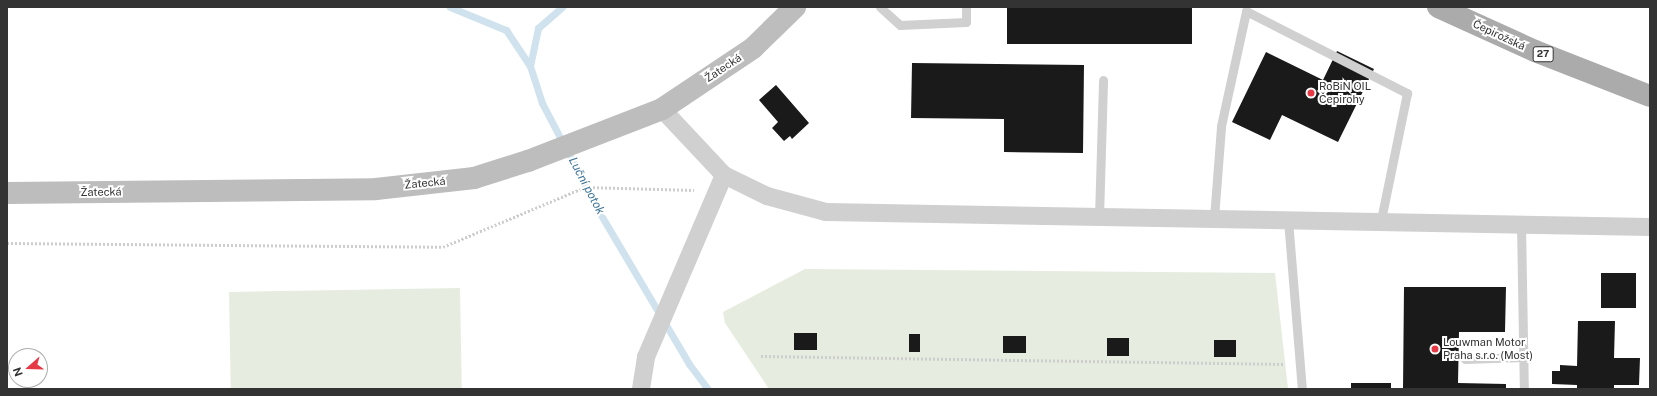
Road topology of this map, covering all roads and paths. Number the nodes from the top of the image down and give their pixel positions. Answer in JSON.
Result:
{"nodes":[{"id":1,"x":795,"y":7,"type":"edge"},
{"id":2,"x":966,"y":7,"type":"edge"},
{"id":3,"x":1438,"y":7,"type":"edge"},
{"id":4,"x":883,"y":8,"type":"edge"},
{"id":5,"x":1103,"y":80,"type":"dead end"},
{"id":6,"x":1650,"y":96,"type":"edge"},
{"id":7,"x":662,"y":109,"type":"junction"},
{"id":8,"x":724,"y":175,"type":"junction"},
{"id":9,"x":7,"y":193,"type":"edge"},
{"id":10,"x":715,"y":194,"type":"junction"},
{"id":11,"x":1099,"y":217,"type":"junction"},
{"id":12,"x":1214,"y":218,"type":"junction"},
{"id":13,"x":1288,"y":220,"type":"junction"},
{"id":14,"x":1381,"y":220,"type":"junction"},
{"id":15,"x":1521,"y":224,"type":"junction"},
{"id":16,"x":1650,"y":227,"type":"edge"},
{"id":17,"x":7,"y":243,"type":"edge"},
{"id":18,"x":761,"y":356,"type":"dead end"},
{"id":19,"x":1524,"y":357,"type":"junction"},
{"id":20,"x":1465,"y":359,"type":"dead end"},
{"id":21,"x":1300,"y":364,"type":"junction"},
{"id":22,"x":641,"y":389,"type":"edge"},
{"id":23,"x":1302,"y":389,"type":"edge"},
{"id":24,"x":1524,"y":389,"type":"edge"}],
"edges":[{"from":1,"to":7,"type":"street","name":"Žatecká"},
{"from":2,"to":4,"type":"lane"},
{"from":3,"to":6,"type":"main road","name":"Čepirožská","number":"27"},
{"from":5,"to":11,"type":"lane"},
{"from":7,"to":8,"type":"street"},
{"from":7,"to":9,"type":"street","name":"Žatecká"},
{"from":8,"to":10,"type":"street"},
{"from":8,"to":11,"type":"street"},
{"from":10,"to":17,"type":"path"},
{"from":10,"to":22,"type":"street"},
{"from":11,"to":12,"type":"street"},
{"from":12,"to":13,"type":"street"},
{"from":12,"to":14,"type":"lane"},
{"from":13,"to":14,"type":"street"},
{"from":13,"to":21,"type":"lane"},
{"from":14,"to":15,"type":"street"},
{"from":15,"to":16,"type":"street"},
{"from":15,"to":19,"type":"lane"},
{"from":18,"to":21,"type":"path"},
{"from":19,"to":20,"type":"lane"},
{"from":19,"to":24,"type":"lane"},
{"from":21,"to":23,"type":"lane"}]}
